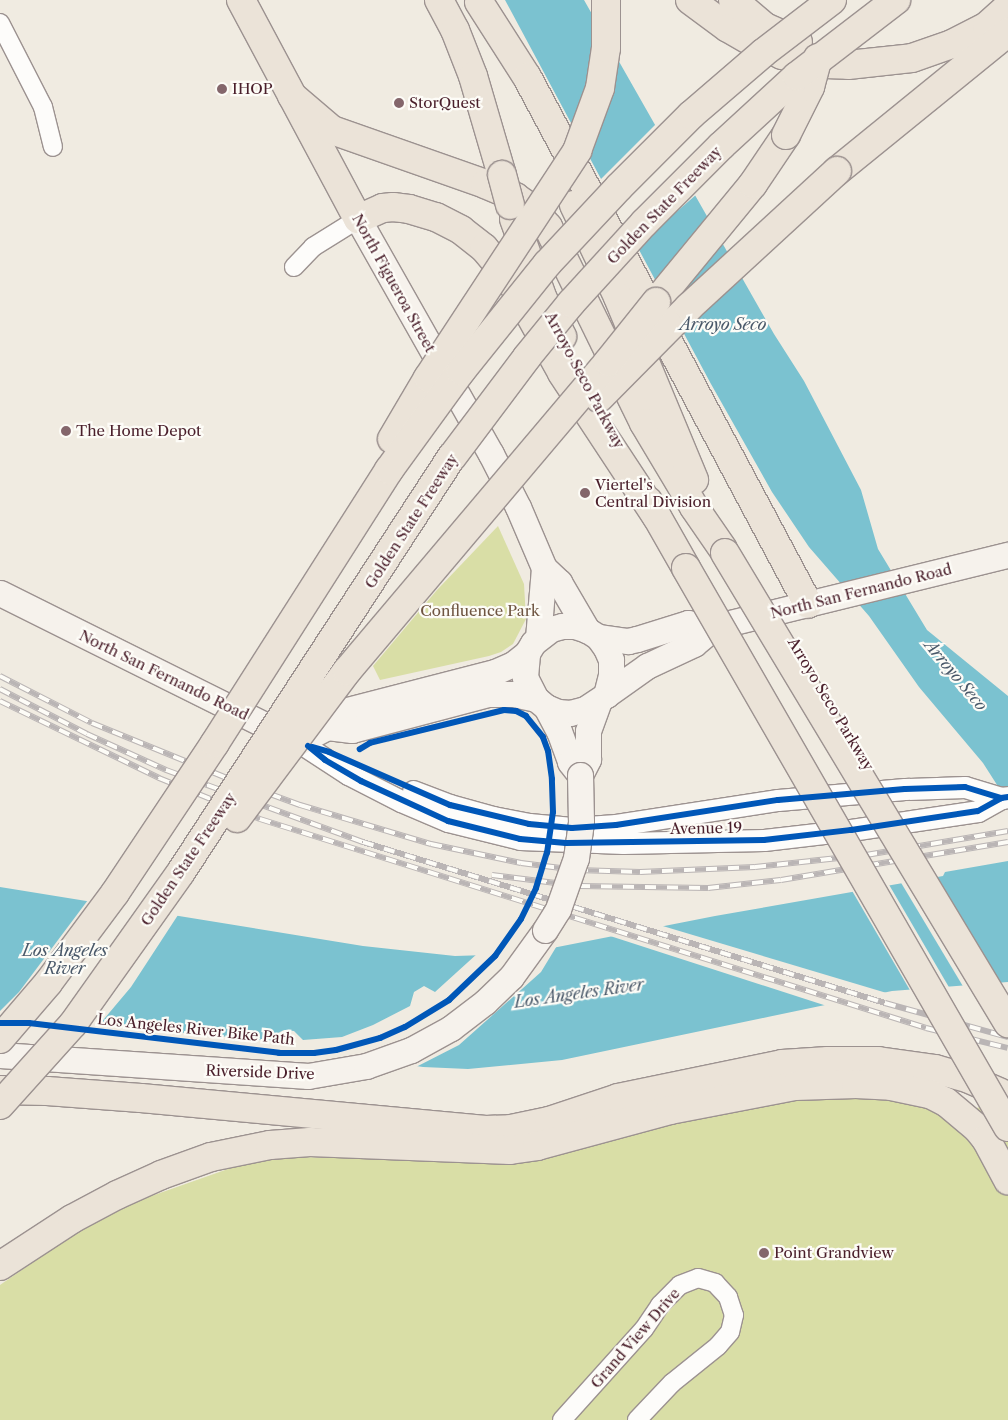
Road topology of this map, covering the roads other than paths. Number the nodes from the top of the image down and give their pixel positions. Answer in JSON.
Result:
{"nodes":[{"id":1,"x":241,"y":0,"type":"edge"},
{"id":2,"x":439,"y":0,"type":"edge"},
{"id":3,"x":606,"y":0,"type":"edge"},
{"id":4,"x":690,"y":0,"type":"edge"},
{"id":5,"x":733,"y":0,"type":"edge"},
{"id":6,"x":827,"y":0,"type":"edge"},
{"id":7,"x":832,"y":0,"type":"edge"},
{"id":8,"x":896,"y":0,"type":"edge"},
{"id":9,"x":479,"y":1,"type":"edge"},
{"id":10,"x":1006,"y":17,"type":"edge"},
{"id":11,"x":0,"y":23,"type":"edge"},
{"id":12,"x":292,"y":96,"type":"junction"},
{"id":13,"x":53,"y":148,"type":"dead end"},
{"id":14,"x":358,"y":219,"type":"junction"},
{"id":15,"x":294,"y":267,"type":"dead end"},
{"id":16,"x":657,"y":517,"type":"junction"},
{"id":17,"x":462,"y":536,"type":"junction"},
{"id":18,"x":724,"y":551,"type":"junction"},
{"id":19,"x":1008,"y":554,"type":"edge"},
{"id":20,"x":544,"y":568,"type":"junction"},
{"id":21,"x":318,"y":582,"type":"junction"},
{"id":22,"x":0,"y":593,"type":"edge"},
{"id":23,"x":808,"y":604,"type":"junction"},
{"id":24,"x":714,"y":627,"type":"junction"},
{"id":25,"x":593,"y":634,"type":"junction"},
{"id":26,"x":533,"y":646,"type":"junction"},
{"id":27,"x":602,"y":699,"type":"junction"},
{"id":28,"x":541,"y":703,"type":"junction"},
{"id":29,"x":327,"y":727,"type":"junction"},
{"id":30,"x":304,"y":744,"type":"junction"},
{"id":31,"x":580,"y":774,"type":"junction"},
{"id":32,"x":1005,"y":797,"type":"edge"},
{"id":33,"x":1008,"y":1023,"type":"edge"},
{"id":34,"x":73,"y":1024,"type":"junction"},
{"id":35,"x":0,"y":1039,"type":"edge"},
{"id":36,"x":0,"y":1055,"type":"edge"},
{"id":37,"x":0,"y":1090,"type":"edge"},
{"id":38,"x":48,"y":1091,"type":"junction"},
{"id":39,"x":0,"y":1095,"type":"edge"},
{"id":40,"x":1008,"y":1096,"type":"edge"},
{"id":41,"x":0,"y":1105,"type":"edge"},
{"id":42,"x":1008,"y":1127,"type":"edge"},
{"id":43,"x":1008,"y":1180,"type":"edge"},
{"id":44,"x":0,"y":1266,"type":"edge"},
{"id":45,"x":562,"y":1420,"type":"edge"},
{"id":46,"x":637,"y":1420,"type":"edge"}],
"edges":[{"from":1,"to":12,"type":"main road","name":"North Figueroa Street"},
{"from":2,"to":16,"type":"main road","name":"Arroyo Seco Parkway","bridge":true},
{"from":3,"to":21,"type":"main road","bridge":true},
{"from":4,"to":10,"type":"main road"},
{"from":5,"to":10,"type":"main road"},
{"from":6,"to":17,"type":"main road","bridge":true},
{"from":7,"to":21,"type":"main road","bridge":true},
{"from":8,"to":34,"type":"main road","name":"Golden State Freeway","bridge":true},
{"from":9,"to":18,"type":"main road","name":"Arroyo Seco Parkway"},
{"from":9,"to":23,"type":"main road"},
{"from":10,"to":17,"type":"main road","bridge":true},
{"from":11,"to":13,"type":"street"},
{"from":12,"to":14,"type":"main road","name":"North Figueroa Street"},
{"from":12,"to":18,"type":"main road"},
{"from":14,"to":15,"type":"street"},
{"from":14,"to":16,"type":"main road"},
{"from":14,"to":20,"type":"main road","name":"North Figueroa Street"},
{"from":16,"to":42,"type":"main road","name":"Arroyo Seco Parkway","bridge":true},
{"from":17,"to":34,"type":"main road","bridge":true},
{"from":18,"to":33,"type":"main road","name":"Arroyo Seco Parkway","bridge":true},
{"from":19,"to":23,"type":"main road","name":"North San Fernando Road"},
{"from":20,"to":25,"type":"main road","name":"North Figueroa Street"},
{"from":20,"to":26,"type":"main road","name":"North Figueroa Street"},
{"from":21,"to":35,"type":"main road","bridge":true},
{"from":22,"to":30,"type":"main road","name":"North San Fernando Road"},
{"from":23,"to":24,"type":"main road","name":"North San Fernando Road"},
{"from":24,"to":25,"type":"main road","name":"North San Fernando Road"},
{"from":24,"to":27,"type":"main road","name":"North San Fernando Road"},
{"from":25,"to":26,"type":"main road"},
{"from":25,"to":27,"type":"main road"},
{"from":26,"to":28,"type":"main road"},
{"from":26,"to":29,"type":"main road"},
{"from":27,"to":28,"type":"main road"},
{"from":27,"to":31,"type":"main road","name":"Riverside Drive"},
{"from":28,"to":29,"type":"main road"},
{"from":28,"to":31,"type":"main road"},
{"from":29,"to":30,"type":"main road"},
{"from":30,"to":32,"type":"street","name":"Avenue 19"},
{"from":30,"to":32,"type":"street","name":"Avenue 19"},
{"from":31,"to":36,"type":"main road","name":"Riverside Drive","bridge":true},
{"from":34,"to":41,"type":"main road","name":"Golden State Freeway","bridge":true},
{"from":37,"to":38,"type":"main road"},
{"from":38,"to":39,"type":"main road"},
{"from":38,"to":40,"type":"main road"},
{"from":43,"to":44,"type":"main road"},
{"from":45,"to":46,"type":"street","name":"Grand View Drive"}]}
